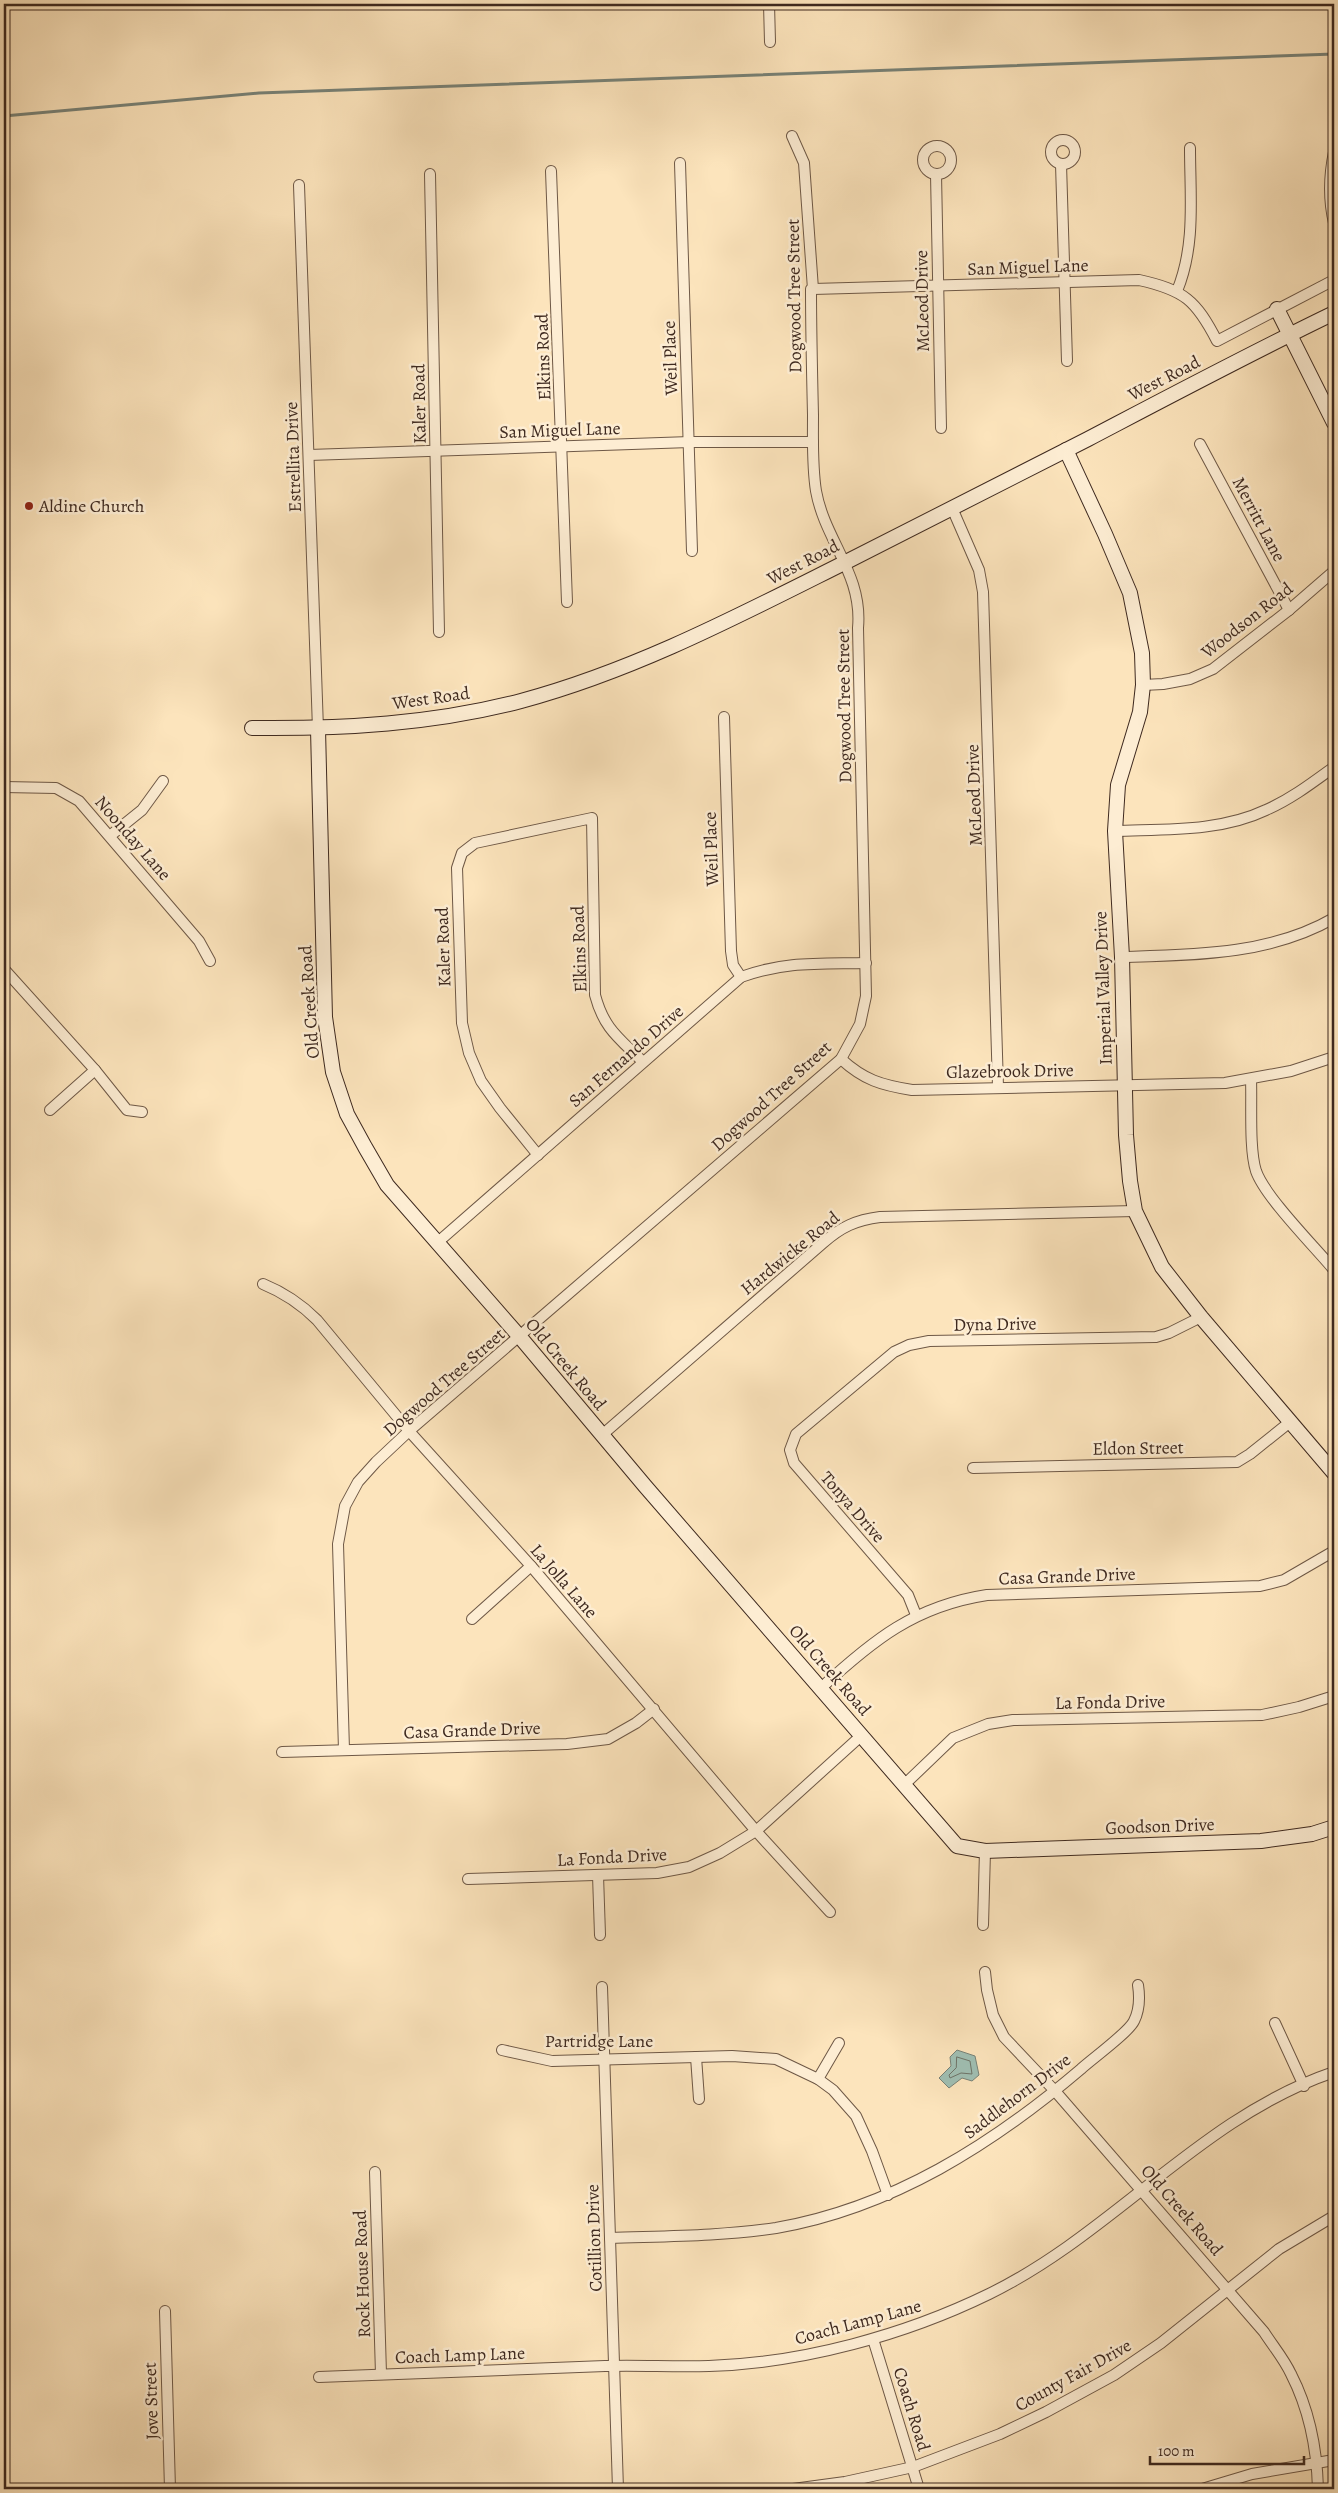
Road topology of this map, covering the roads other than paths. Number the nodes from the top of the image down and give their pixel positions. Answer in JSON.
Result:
{"nodes":[{"id":1,"x":769,"y":4,"type":"edge"},
{"id":2,"x":770,"y":42,"type":"dead end"},
{"id":3,"x":792,"y":136,"type":"dead end"},
{"id":4,"x":1190,"y":148,"type":"dead end"},
{"id":5,"x":1334,"y":152,"type":"edge"},
{"id":6,"x":680,"y":163,"type":"dead end"},
{"id":7,"x":1061,"y":164,"type":"dead end"},
{"id":8,"x":551,"y":171,"type":"dead end"},
{"id":9,"x":430,"y":174,"type":"dead end"},
{"id":10,"x":936,"y":174,"type":"dead end"},
{"id":11,"x":299,"y":184,"type":"dead end"},
{"id":12,"x":1334,"y":222,"type":"edge"},
{"id":13,"x":1334,"y":280,"type":"edge"},
{"id":14,"x":1064,"y":282,"type":"junction"},
{"id":15,"x":938,"y":286,"type":"junction"},
{"id":16,"x":813,"y":289,"type":"junction"},
{"id":17,"x":1177,"y":291,"type":"junction"},
{"id":18,"x":1277,"y":310,"type":"junction"},
{"id":19,"x":1334,"y":313,"type":"edge"},
{"id":20,"x":1290,"y":334,"type":"junction"},
{"id":21,"x":1067,"y":362,"type":"dead end"},
{"id":22,"x":1334,"y":423,"type":"edge"},
{"id":23,"x":941,"y":428,"type":"dead end"},
{"id":24,"x":690,"y":442,"type":"junction"},
{"id":25,"x":813,"y":442,"type":"junction"},
{"id":26,"x":1200,"y":444,"type":"dead end"},
{"id":27,"x":562,"y":447,"type":"junction"},
{"id":28,"x":436,"y":450,"type":"junction"},
{"id":29,"x":1066,"y":450,"type":"junction"},
{"id":30,"x":309,"y":455,"type":"junction"},
{"id":31,"x":952,"y":508,"type":"junction"},
{"id":32,"x":692,"y":551,"type":"dead end"},
{"id":33,"x":844,"y":562,"type":"junction"},
{"id":34,"x":1334,"y":571,"type":"edge"},
{"id":35,"x":567,"y":602,"type":"dead end"},
{"id":36,"x":1289,"y":610,"type":"junction"},
{"id":37,"x":439,"y":632,"type":"dead end"},
{"id":38,"x":1143,"y":685,"type":"junction"},
{"id":39,"x":724,"y":717,"type":"dead end"},
{"id":40,"x":252,"y":728,"type":"dead end"},
{"id":41,"x":318,"y":729,"type":"junction"},
{"id":42,"x":1334,"y":767,"type":"edge"},
{"id":43,"x":163,"y":781,"type":"dead end"},
{"id":44,"x":4,"y":787,"type":"edge"},
{"id":45,"x":592,"y":818,"type":"joint"},
{"id":46,"x":1115,"y":831,"type":"junction"},
{"id":47,"x":111,"y":835,"type":"junction"},
{"id":48,"x":1334,"y":918,"type":"edge"},
{"id":49,"x":1122,"y":958,"type":"junction"},
{"id":50,"x":210,"y":961,"type":"dead end"},
{"id":51,"x":866,"y":964,"type":"junction"},
{"id":52,"x":4,"y":969,"type":"edge"},
{"id":53,"x":741,"y":978,"type":"junction"},
{"id":54,"x":1334,"y":1058,"type":"edge"},
{"id":55,"x":841,"y":1059,"type":"junction"},
{"id":56,"x":642,"y":1062,"type":"junction"},
{"id":57,"x":95,"y":1070,"type":"junction"},
{"id":58,"x":1252,"y":1079,"type":"junction"},
{"id":59,"x":1126,"y":1086,"type":"junction"},
{"id":60,"x":998,"y":1087,"type":"junction"},
{"id":61,"x":50,"y":1110,"type":"dead end"},
{"id":62,"x":142,"y":1112,"type":"dead end"},
{"id":63,"x":538,"y":1155,"type":"junction"},
{"id":64,"x":1135,"y":1211,"type":"junction"},
{"id":65,"x":438,"y":1242,"type":"junction"},
{"id":66,"x":1334,"y":1270,"type":"edge"},
{"id":67,"x":263,"y":1284,"type":"dead end"},
{"id":68,"x":1201,"y":1318,"type":"junction"},
{"id":69,"x":520,"y":1337,"type":"junction"},
{"id":70,"x":813,"y":1420,"type":"joint"},
{"id":71,"x":1290,"y":1422,"type":"junction"},
{"id":72,"x":409,"y":1431,"type":"junction"},
{"id":73,"x":602,"y":1435,"type":"junction"},
{"id":74,"x":974,"y":1468,"type":"dead end"},
{"id":75,"x":1334,"y":1473,"type":"edge"},
{"id":76,"x":1334,"y":1551,"type":"edge"},
{"id":77,"x":531,"y":1566,"type":"junction"},
{"id":78,"x":916,"y":1615,"type":"junction"},
{"id":79,"x":472,"y":1618,"type":"dead end"},
{"id":80,"x":820,"y":1688,"type":"junction"},
{"id":81,"x":1334,"y":1696,"type":"edge"},
{"id":82,"x":654,"y":1709,"type":"junction"},
{"id":83,"x":862,"y":1735,"type":"junction"},
{"id":84,"x":344,"y":1750,"type":"junction"},
{"id":85,"x":282,"y":1752,"type":"dead end"},
{"id":86,"x":905,"y":1784,"type":"junction"},
{"id":87,"x":1334,"y":1827,"type":"edge"},
{"id":88,"x":756,"y":1831,"type":"junction"},
{"id":89,"x":985,"y":1852,"type":"junction"},
{"id":90,"x":598,"y":1875,"type":"junction"},
{"id":91,"x":468,"y":1879,"type":"dead end"},
{"id":92,"x":830,"y":1912,"type":"dead end"},
{"id":93,"x":983,"y":1925,"type":"dead end"},
{"id":94,"x":600,"y":1935,"type":"dead end"},
{"id":95,"x":985,"y":1972,"type":"dead end"},
{"id":96,"x":1138,"y":1985,"type":"dead end"},
{"id":97,"x":602,"y":1986,"type":"dead end"},
{"id":98,"x":1275,"y":2023,"type":"dead end"},
{"id":99,"x":839,"y":2043,"type":"dead end"},
{"id":100,"x":502,"y":2050,"type":"dead end"},
{"id":101,"x":696,"y":2057,"type":"junction"},
{"id":102,"x":605,"y":2059,"type":"junction"},
{"id":103,"x":1334,"y":2072,"type":"edge"},
{"id":104,"x":818,"y":2079,"type":"junction"},
{"id":105,"x":1304,"y":2086,"type":"junction"},
{"id":106,"x":1055,"y":2091,"type":"junction"},
{"id":107,"x":698,"y":2099,"type":"dead end"},
{"id":108,"x":375,"y":2172,"type":"dead end"},
{"id":109,"x":1142,"y":2192,"type":"junction"},
{"id":110,"x":888,"y":2195,"type":"junction"},
{"id":111,"x":1334,"y":2216,"type":"edge"},
{"id":112,"x":610,"y":2238,"type":"junction"},
{"id":113,"x":1227,"y":2291,"type":"junction"},
{"id":114,"x":165,"y":2311,"type":"dead end"},
{"id":115,"x":873,"y":2339,"type":"junction"},
{"id":116,"x":614,"y":2366,"type":"junction"},
{"id":117,"x":381,"y":2374,"type":"junction"},
{"id":118,"x":319,"y":2377,"type":"dead end"},
{"id":119,"x":1334,"y":2460,"type":"edge"},
{"id":120,"x":1317,"y":2463,"type":"junction"},
{"id":121,"x":912,"y":2467,"type":"junction"},
{"id":122,"x":170,"y":2489,"type":"edge"},
{"id":123,"x":618,"y":2489,"type":"edge"},
{"id":124,"x":793,"y":2489,"type":"edge"},
{"id":125,"x":919,"y":2489,"type":"edge"},
{"id":126,"x":1202,"y":2489,"type":"edge"},
{"id":127,"x":1318,"y":2489,"type":"edge"}],
"edges":[{"from":1,"to":2,"type":"street"},
{"from":3,"to":16,"type":"street","name":"Dogwood Tree Street"},
{"from":4,"to":17,"type":"street"},
{"from":5,"to":12,"type":"street"},
{"from":6,"to":24,"type":"street","name":"Weil Place"},
{"from":7,"to":14,"type":"street"},
{"from":8,"to":27,"type":"street","name":"Elkins Road"},
{"from":9,"to":28,"type":"street","name":"Kaler Road"},
{"from":10,"to":15,"type":"street","name":"McLeod Drive"},
{"from":11,"to":30,"type":"street","name":"Estrellita Drive"},
{"from":13,"to":18,"type":"street","name":"West Road"},
{"from":14,"to":15,"type":"street","name":"San Miguel Lane"},
{"from":14,"to":17,"type":"street","name":"San Miguel Lane"},
{"from":14,"to":21,"type":"street"},
{"from":15,"to":16,"type":"street","name":"San Miguel Lane"},
{"from":15,"to":23,"type":"street","name":"McLeod Drive"},
{"from":16,"to":25,"type":"street","name":"Dogwood Tree Street"},
{"from":17,"to":18,"type":"street","name":"West Road"},
{"from":18,"to":20,"type":"street"},
{"from":19,"to":20,"type":"street","name":"West Road"},
{"from":20,"to":22,"type":"street"},
{"from":20,"to":29,"type":"street","name":"West Road"},
{"from":24,"to":25,"type":"street","name":"San Miguel Lane"},
{"from":24,"to":27,"type":"street","name":"San Miguel Lane"},
{"from":24,"to":32,"type":"street","name":"Weil Place"},
{"from":25,"to":33,"type":"street","name":"Dogwood Tree Street"},
{"from":26,"to":36,"type":"street","name":"Merritt Lane"},
{"from":27,"to":28,"type":"street","name":"San Miguel Lane"},
{"from":27,"to":35,"type":"street","name":"Elkins Road"},
{"from":28,"to":30,"type":"street","name":"San Miguel Lane"},
{"from":28,"to":37,"type":"street","name":"Kaler Road"},
{"from":29,"to":31,"type":"street","name":"West Road"},
{"from":29,"to":38,"type":"street","name":"Imperial Valley Drive"},
{"from":30,"to":41,"type":"street","name":"Estrellita Drive"},
{"from":31,"to":33,"type":"street","name":"West Road"},
{"from":31,"to":60,"type":"street","name":"McLeod Drive"},
{"from":33,"to":41,"type":"street","name":"West Road"},
{"from":33,"to":51,"type":"street","name":"Dogwood Tree Street"},
{"from":34,"to":36,"type":"street","name":"Woodson Road"},
{"from":36,"to":38,"type":"street","name":"Woodson Road"},
{"from":38,"to":46,"type":"street","name":"Imperial Valley Drive"},
{"from":39,"to":53,"type":"street","name":"Weil Place"},
{"from":40,"to":41,"type":"street","name":"West Road"},
{"from":41,"to":65,"type":"street","name":"Old Creek Road"},
{"from":42,"to":46,"type":"street"},
{"from":43,"to":47,"type":"street"},
{"from":44,"to":47,"type":"street","name":"Noonday Lane"},
{"from":45,"to":56,"type":"street","name":"Elkins Road"},
{"from":45,"to":63,"type":"street","name":"Kaler Road"},
{"from":46,"to":49,"type":"street","name":"Imperial Valley Drive"},
{"from":47,"to":50,"type":"street","name":"Noonday Lane"},
{"from":48,"to":49,"type":"street"},
{"from":49,"to":59,"type":"street","name":"Imperial Valley Drive"},
{"from":51,"to":53,"type":"street","name":"San Fernando Drive"},
{"from":51,"to":55,"type":"street","name":"Dogwood Tree Street"},
{"from":52,"to":57,"type":"street"},
{"from":53,"to":56,"type":"street","name":"San Fernando Drive"},
{"from":54,"to":58,"type":"street","name":"Glazebrook Drive"},
{"from":55,"to":60,"type":"street","name":"Glazebrook Drive"},
{"from":55,"to":69,"type":"street","name":"Dogwood Tree Street"},
{"from":56,"to":63,"type":"street","name":"San Fernando Drive"},
{"from":57,"to":61,"type":"street"},
{"from":57,"to":62,"type":"street"},
{"from":58,"to":59,"type":"street","name":"Glazebrook Drive"},
{"from":58,"to":66,"type":"street"},
{"from":59,"to":60,"type":"street","name":"Glazebrook Drive"},
{"from":59,"to":64,"type":"street","name":"Imperial Valley Drive"},
{"from":63,"to":65,"type":"street","name":"San Fernando Drive"},
{"from":64,"to":68,"type":"street","name":"Imperial Valley Drive"},
{"from":64,"to":73,"type":"street","name":"Hardwicke Road"},
{"from":65,"to":69,"type":"street","name":"Old Creek Road"},
{"from":67,"to":72,"type":"street","name":"La Jolla Lane"},
{"from":68,"to":70,"type":"street","name":"Dyna Drive"},
{"from":68,"to":71,"type":"street","name":"Imperial Valley Drive"},
{"from":69,"to":72,"type":"street","name":"Dogwood Tree Street"},
{"from":69,"to":73,"type":"street","name":"Old Creek Road"},
{"from":70,"to":78,"type":"street","name":"Tonya Drive"},
{"from":71,"to":74,"type":"street","name":"Eldon Street"},
{"from":71,"to":75,"type":"street","name":"Imperial Valley Drive"},
{"from":72,"to":77,"type":"street","name":"La Jolla Lane"},
{"from":72,"to":84,"type":"street","name":"Dogwood Tree Street"},
{"from":73,"to":80,"type":"street","name":"Old Creek Road"},
{"from":76,"to":78,"type":"street","name":"Casa Grande Drive"},
{"from":77,"to":79,"type":"street"},
{"from":77,"to":82,"type":"street","name":"La Jolla Lane"},
{"from":78,"to":80,"type":"street","name":"Casa Grande Drive"},
{"from":80,"to":83,"type":"street","name":"Old Creek Road"},
{"from":81,"to":86,"type":"street","name":"La Fonda Drive"},
{"from":82,"to":84,"type":"street","name":"Casa Grande Drive"},
{"from":82,"to":88,"type":"street","name":"La Jolla Lane"},
{"from":83,"to":86,"type":"street","name":"Old Creek Road"},
{"from":83,"to":88,"type":"street","name":"La Fonda Drive"},
{"from":84,"to":85,"type":"street","name":"Casa Grande Drive"},
{"from":86,"to":89,"type":"street","name":"Old Creek Road"},
{"from":87,"to":89,"type":"street","name":"Goodson Drive"},
{"from":88,"to":90,"type":"street","name":"La Fonda Drive"},
{"from":88,"to":92,"type":"street","name":"La Jolla Lane"},
{"from":89,"to":93,"type":"street"},
{"from":90,"to":91,"type":"street","name":"La Fonda Drive"},
{"from":90,"to":94,"type":"street"},
{"from":95,"to":106,"type":"street","name":"Old Creek Road"},
{"from":96,"to":106,"type":"street","name":"Saddlehorn Drive"},
{"from":97,"to":102,"type":"street","name":"Cotillion Drive"},
{"from":98,"to":105,"type":"street"},
{"from":99,"to":104,"type":"street"},
{"from":100,"to":102,"type":"street","name":"Partridge Lane"},
{"from":101,"to":102,"type":"street","name":"Partridge Lane"},
{"from":101,"to":104,"type":"street","name":"Partridge Lane"},
{"from":101,"to":107,"type":"street"},
{"from":102,"to":112,"type":"street","name":"Cotillion Drive"},
{"from":103,"to":105,"type":"street","name":"Coach Lamp Lane"},
{"from":104,"to":110,"type":"street","name":"Partridge Lane"},
{"from":105,"to":109,"type":"street","name":"Coach Lamp Lane"},
{"from":106,"to":109,"type":"street","name":"Old Creek Road"},
{"from":106,"to":110,"type":"street","name":"Saddlehorn Drive"},
{"from":108,"to":117,"type":"street","name":"Rock House Road"},
{"from":109,"to":113,"type":"street","name":"Old Creek Road"},
{"from":109,"to":115,"type":"street","name":"Coach Lamp Lane"},
{"from":110,"to":112,"type":"street","name":"Saddlehorn Drive"},
{"from":111,"to":113,"type":"street","name":"County Fair Drive"},
{"from":112,"to":116,"type":"street","name":"Cotillion Drive"},
{"from":113,"to":120,"type":"street","name":"Old Creek Road"},
{"from":113,"to":121,"type":"street","name":"County Fair Drive"},
{"from":114,"to":122,"type":"street","name":"Jove Street"},
{"from":115,"to":116,"type":"street","name":"Coach Lamp Lane"},
{"from":115,"to":121,"type":"street","name":"Coach Road"},
{"from":116,"to":117,"type":"street","name":"Coach Lamp Lane"},
{"from":116,"to":123,"type":"street","name":"Cotillion Drive"},
{"from":117,"to":118,"type":"street","name":"Coach Lamp Lane"},
{"from":119,"to":120,"type":"street"},
{"from":120,"to":126,"type":"street"},
{"from":120,"to":127,"type":"street","name":"Old Creek Road"},
{"from":121,"to":124,"type":"street","name":"County Fair Drive"},
{"from":121,"to":125,"type":"street","name":"Coach Road"}]}
